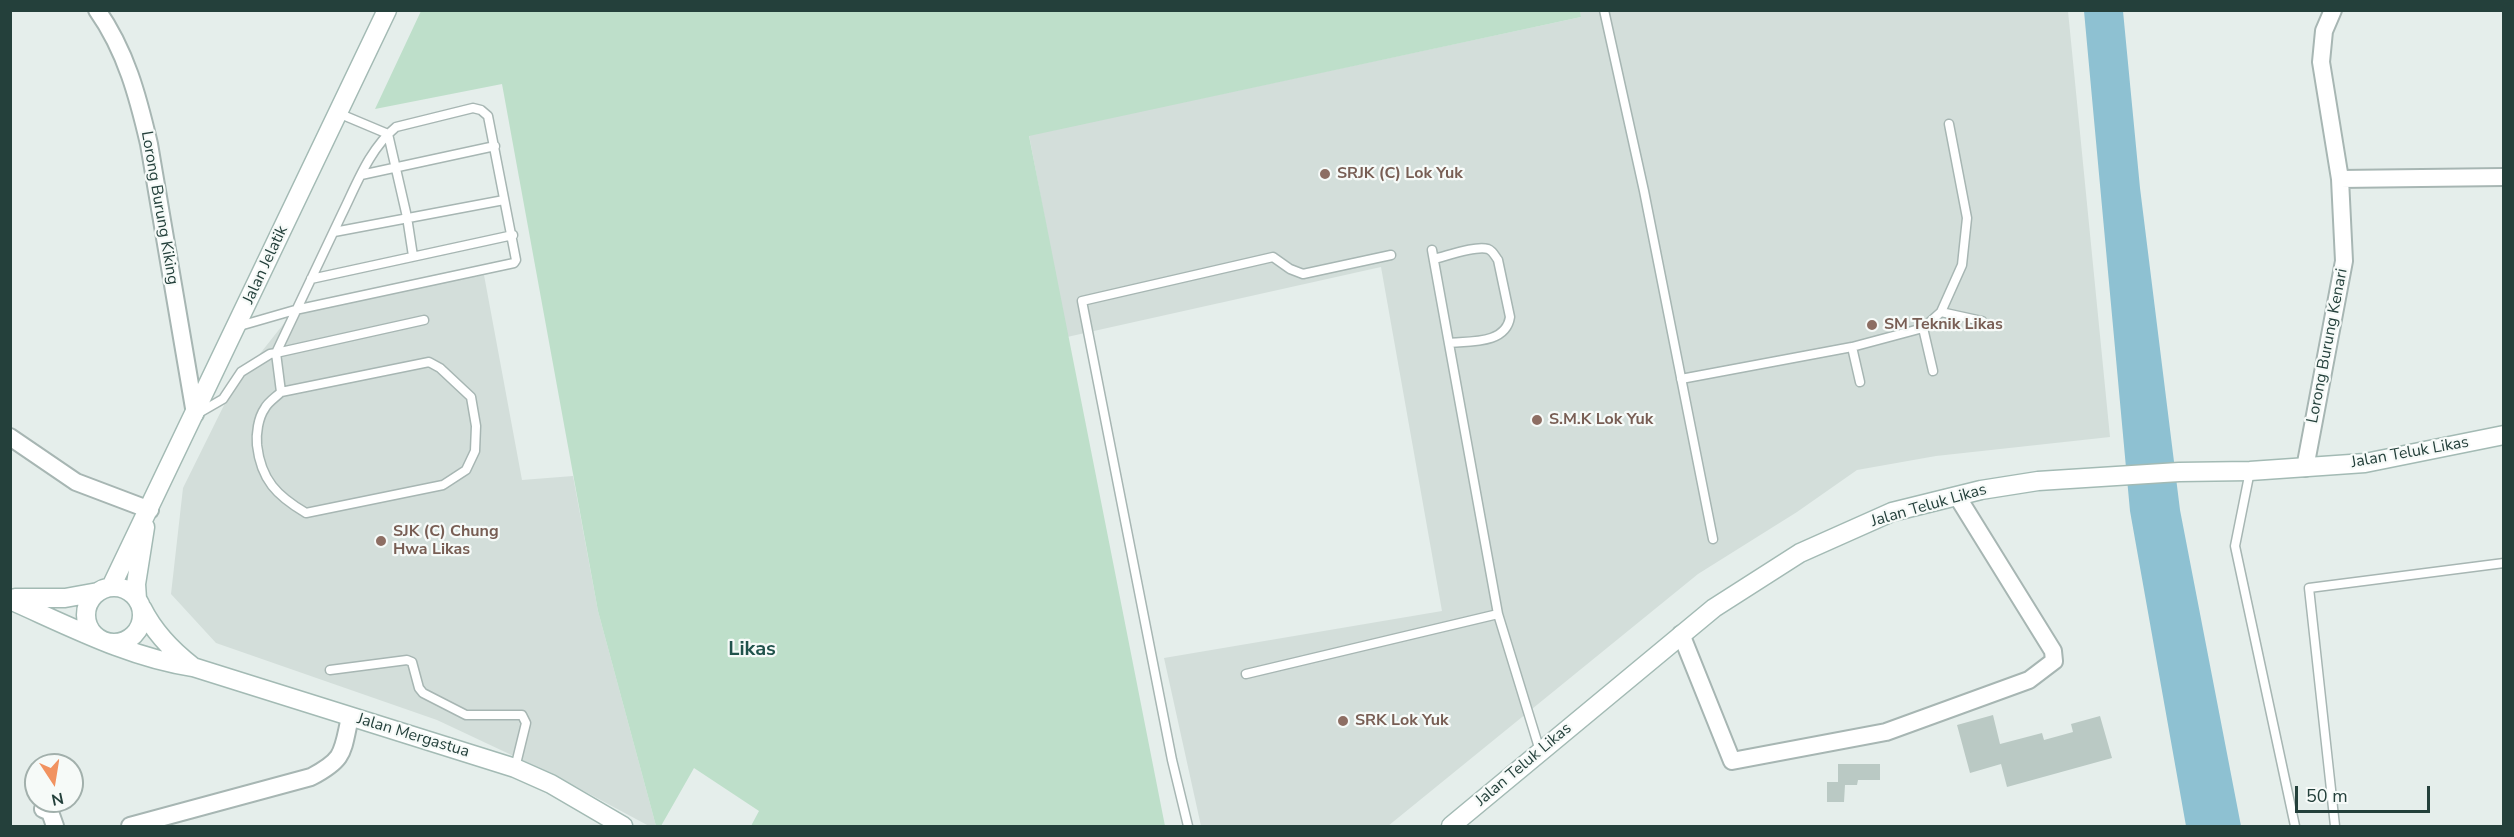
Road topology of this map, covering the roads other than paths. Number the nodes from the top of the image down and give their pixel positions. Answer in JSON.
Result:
{"nodes":[{"id":1,"x":97,"y":10,"type":"edge"},
{"id":2,"x":387,"y":10,"type":"edge"},
{"id":3,"x":1604,"y":10,"type":"edge"},
{"id":4,"x":2333,"y":10,"type":"edge"},
{"id":5,"x":338,"y":113,"type":"junction"},
{"id":6,"x":1949,"y":124,"type":"dead end"},
{"id":7,"x":388,"y":134,"type":"junction"},
{"id":8,"x":495,"y":146,"type":"junction"},
{"id":9,"x":396,"y":166,"type":"junction"},
{"id":10,"x":361,"y":176,"type":"junction"},
{"id":11,"x":2504,"y":177,"type":"edge"},
{"id":12,"x":2340,"y":179,"type":"junction"},
{"id":13,"x":504,"y":200,"type":"junction"},
{"id":14,"x":407,"y":217,"type":"junction"},
{"id":15,"x":334,"y":232,"type":"junction"},
{"id":16,"x":513,"y":236,"type":"junction"},
{"id":17,"x":1432,"y":250,"type":"dead end"},
{"id":18,"x":1391,"y":255,"type":"dead end"},
{"id":19,"x":413,"y":256,"type":"junction"},
{"id":20,"x":1434,"y":260,"type":"junction"},
{"id":21,"x":311,"y":279,"type":"junction"},
{"id":22,"x":295,"y":310,"type":"junction"},
{"id":23,"x":1941,"y":312,"type":"junction"},
{"id":24,"x":424,"y":320,"type":"dead end"},
{"id":25,"x":1982,"y":321,"type":"dead end"},
{"id":26,"x":236,"y":327,"type":"junction"},
{"id":27,"x":1923,"y":328,"type":"junction"},
{"id":28,"x":1449,"y":343,"type":"junction"},
{"id":29,"x":1852,"y":347,"type":"junction"},
{"id":30,"x":276,"y":353,"type":"junction"},
{"id":31,"x":1933,"y":371,"type":"dead end"},
{"id":32,"x":1681,"y":379,"type":"junction"},
{"id":33,"x":1860,"y":382,"type":"dead end"},
{"id":34,"x":281,"y":392,"type":"junction"},
{"id":35,"x":195,"y":415,"type":"junction"},
{"id":36,"x":2504,"y":435,"type":"edge"},
{"id":37,"x":10,"y":437,"type":"edge"},
{"id":38,"x":2305,"y":468,"type":"junction"},
{"id":39,"x":2250,"y":471,"type":"junction"},
{"id":40,"x":1957,"y":496,"type":"junction"},
{"id":41,"x":147,"y":514,"type":"junction"},
{"id":42,"x":1713,"y":539,"type":"dead end"},
{"id":43,"x":2504,"y":563,"type":"edge"},
{"id":44,"x":104,"y":590,"type":"junction"},
{"id":45,"x":10,"y":599,"type":"edge"},
{"id":46,"x":139,"y":603,"type":"junction"},
{"id":47,"x":1498,"y":614,"type":"junction"},
{"id":48,"x":1681,"y":634,"type":"junction"},
{"id":49,"x":105,"y":642,"type":"junction"},
{"id":50,"x":193,"y":667,"type":"junction"},
{"id":51,"x":330,"y":670,"type":"dead end"},
{"id":52,"x":1246,"y":674,"type":"dead end"},
{"id":53,"x":350,"y":717,"type":"junction"},
{"id":54,"x":1540,"y":751,"type":"junction"},
{"id":55,"x":515,"y":768,"type":"junction"},
{"id":56,"x":130,"y":826,"type":"edge"},
{"id":57,"x":623,"y":826,"type":"edge"},
{"id":58,"x":1188,"y":826,"type":"edge"},
{"id":59,"x":1451,"y":826,"type":"edge"},
{"id":60,"x":2295,"y":826,"type":"edge"},
{"id":61,"x":2335,"y":826,"type":"edge"}],
"edges":[{"from":1,"to":35,"type":"street","name":"Lorong Burung Kiking"},
{"from":2,"to":5,"type":"street","name":"Jalan Jelatik"},
{"from":3,"to":32,"type":"lane"},
{"from":4,"to":12,"type":"street","name":"Lorong Burung Kenari"},
{"from":5,"to":7,"type":"lane"},
{"from":5,"to":26,"type":"street","name":"Jalan Jelatik"},
{"from":6,"to":23,"type":"lane"},
{"from":7,"to":8,"type":"lane"},
{"from":7,"to":9,"type":"lane"},
{"from":7,"to":10,"type":"lane"},
{"from":8,"to":9,"type":"lane"},
{"from":8,"to":13,"type":"lane"},
{"from":9,"to":10,"type":"lane"},
{"from":9,"to":14,"type":"lane"},
{"from":10,"to":15,"type":"lane"},
{"from":11,"to":12,"type":"street"},
{"from":12,"to":38,"type":"street","name":"Lorong Burung Kenari"},
{"from":13,"to":14,"type":"lane"},
{"from":13,"to":16,"type":"lane"},
{"from":14,"to":15,"type":"lane"},
{"from":14,"to":19,"type":"lane"},
{"from":15,"to":21,"type":"lane"},
{"from":16,"to":19,"type":"lane"},
{"from":16,"to":22,"type":"lane"},
{"from":17,"to":20,"type":"lane"},
{"from":18,"to":58,"type":"lane"},
{"from":19,"to":21,"type":"lane"},
{"from":20,"to":28,"type":"lane"},
{"from":20,"to":28,"type":"lane"},
{"from":21,"to":22,"type":"lane"},
{"from":22,"to":26,"type":"lane"},
{"from":22,"to":30,"type":"lane"},
{"from":23,"to":25,"type":"lane"},
{"from":23,"to":27,"type":"lane"},
{"from":24,"to":30,"type":"lane"},
{"from":26,"to":35,"type":"street","name":"Jalan Jelatik"},
{"from":27,"to":29,"type":"lane"},
{"from":27,"to":31,"type":"lane"},
{"from":28,"to":47,"type":"lane"},
{"from":29,"to":32,"type":"lane"},
{"from":29,"to":33,"type":"lane"},
{"from":30,"to":34,"type":"lane"},
{"from":30,"to":35,"type":"lane"},
{"from":32,"to":42,"type":"lane"},
{"from":34,"to":34,"type":"lane"},
{"from":35,"to":41,"type":"street","name":"Jalan Jelatik"},
{"from":36,"to":38,"type":"street","name":"Jalan Teluk Likas"},
{"from":37,"to":41,"type":"street"},
{"from":38,"to":39,"type":"street","name":"Jalan Teluk Likas"},
{"from":39,"to":40,"type":"street","name":"Jalan Teluk Likas"},
{"from":39,"to":60,"type":"lane"},
{"from":40,"to":48,"type":"street","name":"Jalan Teluk Likas"},
{"from":40,"to":48,"type":"street"},
{"from":41,"to":44,"type":"street","name":"Jalan Jelatik"},
{"from":41,"to":46,"type":"street","name":"Jalan Jelatik"},
{"from":43,"to":61,"type":"lane"},
{"from":44,"to":45,"type":"street","name":"Jalan Mergastua"},
{"from":44,"to":46,"type":"street"},
{"from":44,"to":49,"type":"street"},
{"from":45,"to":49,"type":"street","name":"Jalan Mergastua"},
{"from":46,"to":49,"type":"street"},
{"from":46,"to":50,"type":"street","name":"Jalan Mergastua"},
{"from":47,"to":52,"type":"lane"},
{"from":47,"to":54,"type":"lane"},
{"from":48,"to":54,"type":"street","name":"Jalan Teluk Likas"},
{"from":49,"to":50,"type":"street","name":"Jalan Mergastua"},
{"from":50,"to":53,"type":"street","name":"Jalan Mergastua"},
{"from":51,"to":55,"type":"lane"},
{"from":53,"to":55,"type":"street","name":"Jalan Mergastua"},
{"from":53,"to":56,"type":"street"},
{"from":54,"to":59,"type":"street","name":"Jalan Teluk Likas"},
{"from":55,"to":57,"type":"street","name":"Jalan Mergastua"}]}
